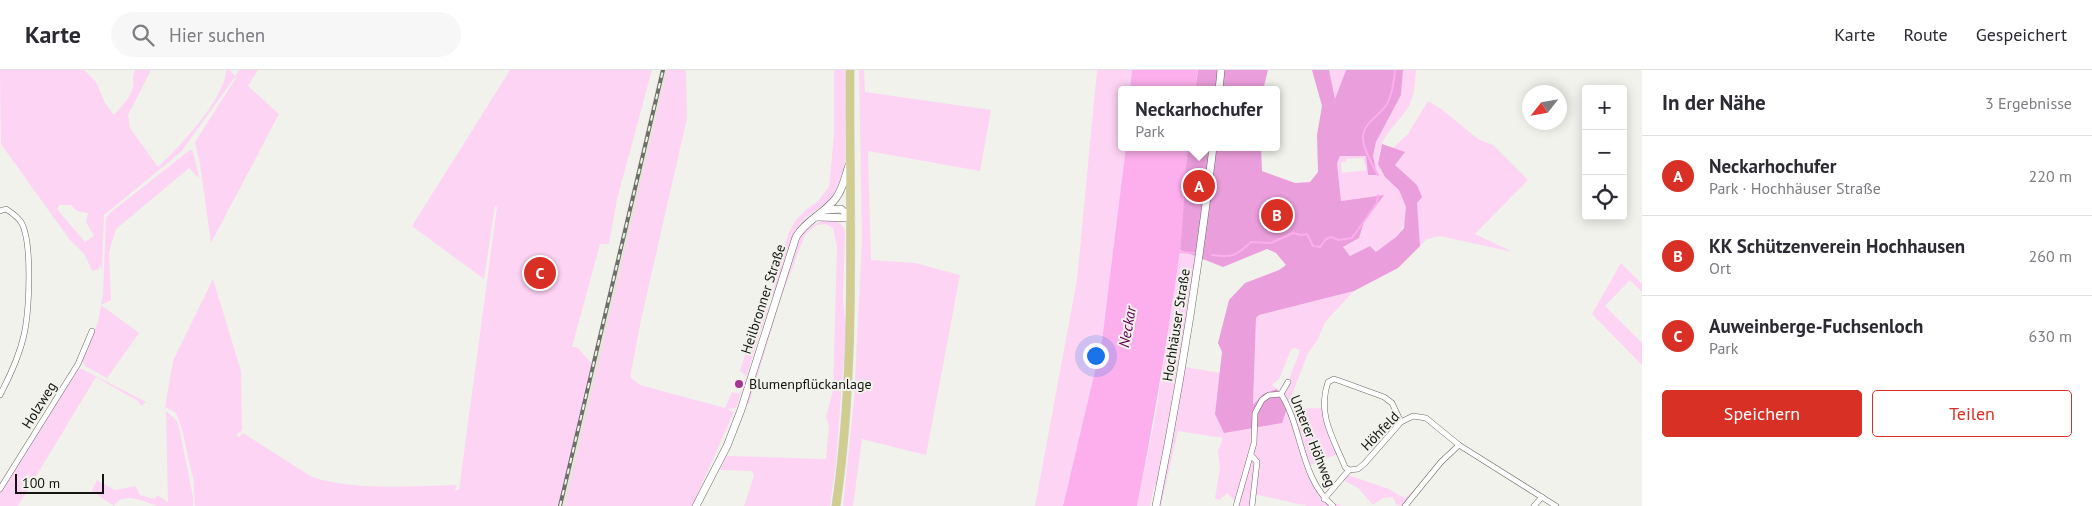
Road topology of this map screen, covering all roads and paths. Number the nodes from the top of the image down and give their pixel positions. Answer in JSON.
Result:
{"nodes":[{"id":1,"x":850,"y":70,"type":"edge"},
{"id":2,"x":1221,"y":70,"type":"edge"},
{"id":3,"x":1219,"y":86,"type":"edge"},
{"id":4,"x":1213,"y":151,"type":"edge"},
{"id":5,"x":851,"y":160,"type":"junction"},
{"id":6,"x":824,"y":210,"type":"junction"},
{"id":7,"x":0,"y":211,"type":"edge"},
{"id":8,"x":817,"y":217,"type":"junction"},
{"id":9,"x":852,"y":218,"type":"junction"},
{"id":10,"x":92,"y":331,"type":"dead end"},
{"id":11,"x":1288,"y":382,"type":"dead end"},
{"id":12,"x":1281,"y":394,"type":"junction"},
{"id":13,"x":0,"y":395,"type":"edge"},
{"id":14,"x":1401,"y":422,"type":"junction"},
{"id":15,"x":1458,"y":445,"type":"junction"},
{"id":16,"x":1251,"y":455,"type":"junction"},
{"id":17,"x":1349,"y":470,"type":"junction"},
{"id":18,"x":0,"y":489,"type":"edge"},
{"id":19,"x":1542,"y":497,"type":"junction"},
{"id":20,"x":1324,"y":499,"type":"junction"},
{"id":21,"x":837,"y":503,"type":"edge"},
{"id":22,"x":696,"y":506,"type":"edge"},
{"id":23,"x":1156,"y":506,"type":"edge"},
{"id":24,"x":1236,"y":506,"type":"edge"},
{"id":25,"x":1252,"y":506,"type":"edge"},
{"id":26,"x":1333,"y":506,"type":"edge"},
{"id":27,"x":1405,"y":506,"type":"edge"},
{"id":28,"x":1534,"y":506,"type":"edge"},
{"id":29,"x":1556,"y":506,"type":"edge"}],
"edges":[{"from":1,"to":5,"type":"main road"},
{"from":2,"to":3,"type":"street"},
{"from":4,"to":23,"type":"street","name":"Hochhäuser Straße"},
{"from":5,"to":6,"type":"street","name":"Heilbronner Straße"},
{"from":5,"to":9,"type":"main road"},
{"from":6,"to":8,"type":"street","name":"Heilbronner Straße"},
{"from":6,"to":9,"type":"street"},
{"from":7,"to":13,"type":"street"},
{"from":8,"to":9,"type":"street"},
{"from":8,"to":22,"type":"street","name":"Heilbronner Straße"},
{"from":9,"to":21,"type":"main road"},
{"from":10,"to":18,"type":"street","name":"Holzweg"},
{"from":11,"to":12,"type":"street","name":"Unterer Höhweg"},
{"from":12,"to":16,"type":"street"},
{"from":12,"to":20,"type":"street","name":"Unterer Höhweg"},
{"from":14,"to":15,"type":"street","name":"Höhfeld"},
{"from":14,"to":17,"type":"street","name":"Höhfeld"},
{"from":14,"to":17,"type":"street"},
{"from":15,"to":19,"type":"street","name":"Höhfeld"},
{"from":15,"to":27,"type":"street"},
{"from":16,"to":24,"type":"street"},
{"from":16,"to":25,"type":"street"},
{"from":17,"to":20,"type":"street","name":"Höhfeld"},
{"from":19,"to":28,"type":"street"},
{"from":19,"to":29,"type":"street","name":"Höhfeld"},
{"from":20,"to":26,"type":"street","name":"Unterer Höhweg"}]}
